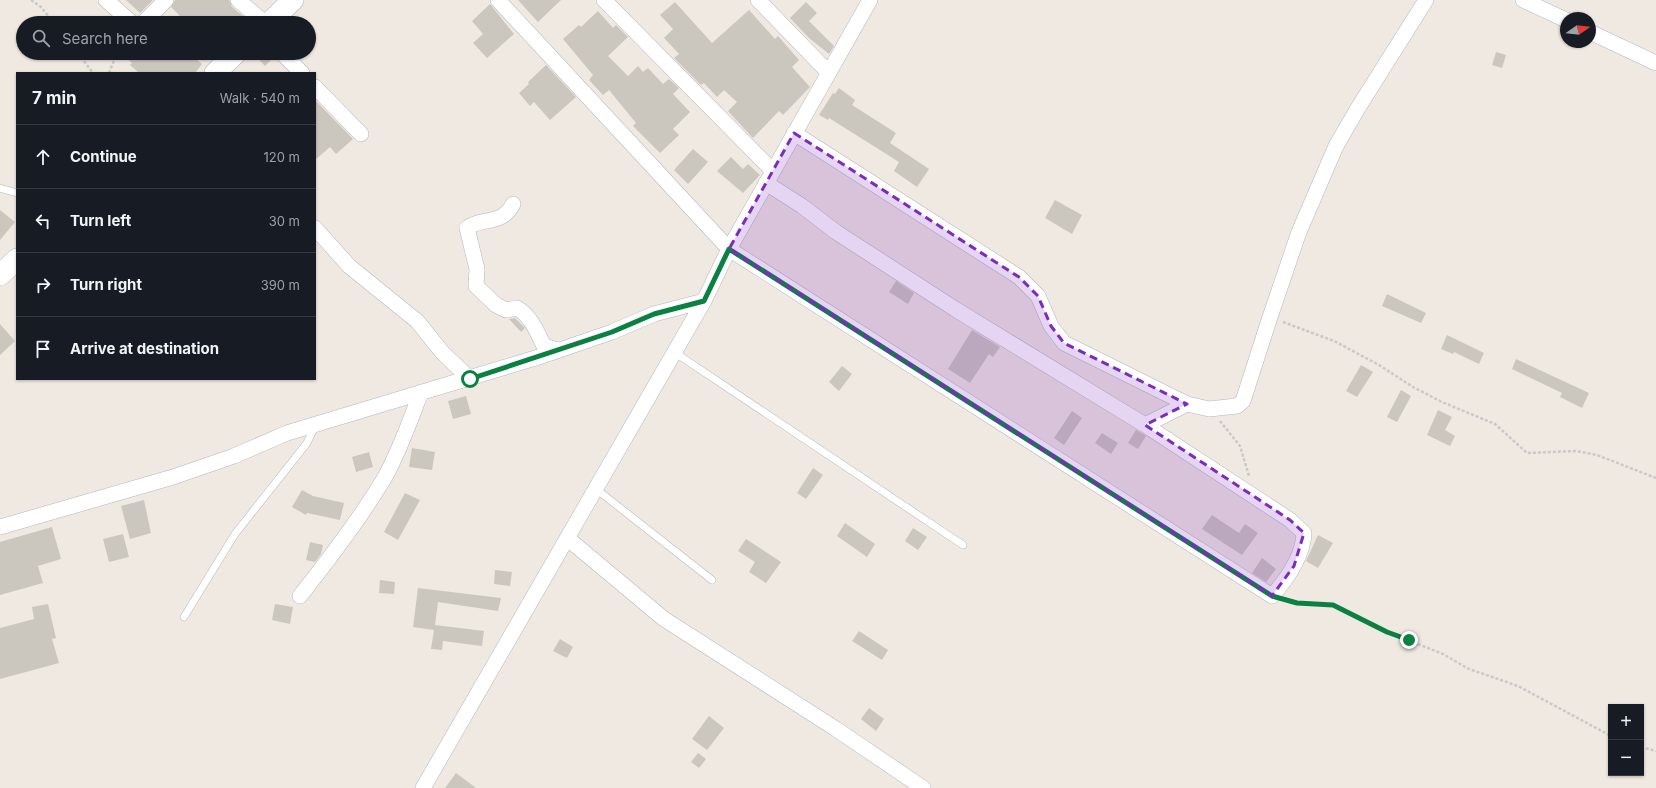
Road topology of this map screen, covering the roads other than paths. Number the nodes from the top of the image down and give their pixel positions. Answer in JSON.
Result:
{"nodes":[{"id":1,"x":106,"y":0,"type":"edge"},
{"id":2,"x":166,"y":0,"type":"edge"},
{"id":3,"x":238,"y":0,"type":"edge"},
{"id":4,"x":294,"y":0,"type":"edge"},
{"id":5,"x":498,"y":0,"type":"edge"},
{"id":6,"x":604,"y":0,"type":"edge"},
{"id":7,"x":758,"y":0,"type":"edge"},
{"id":8,"x":870,"y":0,"type":"edge"},
{"id":9,"x":1426,"y":0,"type":"edge"},
{"id":10,"x":1523,"y":0,"type":"edge"},
{"id":11,"x":124,"y":16,"type":"edge"},
{"id":12,"x":150,"y":16,"type":"edge"},
{"id":13,"x":257,"y":16,"type":"edge"},
{"id":14,"x":277,"y":16,"type":"edge"},
{"id":15,"x":1560,"y":17,"type":"edge"},
{"id":16,"x":1596,"y":35,"type":"edge"},
{"id":17,"x":229,"y":60,"type":"edge"},
{"id":18,"x":289,"y":60,"type":"edge"},
{"id":19,"x":1656,"y":63,"type":"edge"},
{"id":20,"x":216,"y":72,"type":"edge"},
{"id":21,"x":301,"y":72,"type":"edge"},
{"id":22,"x":829,"y":73,"type":"junction"},
{"id":23,"x":316,"y":88,"type":"edge"},
{"id":24,"x":794,"y":133,"type":"junction"},
{"id":25,"x":361,"y":134,"type":"dead end"},
{"id":26,"x":772,"y":170,"type":"junction"},
{"id":27,"x":766,"y":183,"type":"junction"},
{"id":28,"x":0,"y":188,"type":"edge"},
{"id":29,"x":16,"y":193,"type":"edge"},
{"id":30,"x":513,"y":204,"type":"dead end"},
{"id":31,"x":316,"y":229,"type":"edge"},
{"id":32,"x":729,"y":249,"type":"junction"},
{"id":33,"x":16,"y":260,"type":"edge"},
{"id":34,"x":0,"y":275,"type":"edge"},
{"id":35,"x":704,"y":301,"type":"junction"},
{"id":36,"x":557,"y":350,"type":"junction"},
{"id":37,"x":674,"y":352,"type":"junction"},
{"id":38,"x":470,"y":379,"type":"junction"},
{"id":39,"x":421,"y":392,"type":"junction"},
{"id":40,"x":1187,"y":404,"type":"junction"},
{"id":41,"x":1145,"y":425,"type":"junction"},
{"id":42,"x":315,"y":426,"type":"junction"},
{"id":43,"x":596,"y":489,"type":"junction"},
{"id":44,"x":0,"y":527,"type":"edge"},
{"id":45,"x":567,"y":538,"type":"junction"},
{"id":46,"x":963,"y":545,"type":"dead end"},
{"id":47,"x":712,"y":580,"type":"dead end"},
{"id":48,"x":300,"y":596,"type":"dead end"},
{"id":49,"x":184,"y":617,"type":"dead end"},
{"id":50,"x":424,"y":788,"type":"edge"},
{"id":51,"x":923,"y":788,"type":"edge"}],
"edges":[{"from":1,"to":11,"type":"street"},
{"from":2,"to":12,"type":"street"},
{"from":3,"to":13,"type":"street"},
{"from":4,"to":14,"type":"main road"},
{"from":5,"to":32,"type":"street"},
{"from":6,"to":26,"type":"street"},
{"from":7,"to":22,"type":"street"},
{"from":8,"to":22,"type":"street"},
{"from":9,"to":40,"type":"street"},
{"from":10,"to":15,"type":"street"},
{"from":16,"to":19,"type":"street"},
{"from":17,"to":20,"type":"main road"},
{"from":18,"to":21,"type":"street"},
{"from":22,"to":24,"type":"street"},
{"from":23,"to":25,"type":"street"},
{"from":24,"to":26,"type":"street"},
{"from":24,"to":40,"type":"street"},
{"from":26,"to":27,"type":"street"},
{"from":27,"to":32,"type":"street"},
{"from":27,"to":41,"type":"street"},
{"from":28,"to":29,"type":"lane"},
{"from":30,"to":36,"type":"street"},
{"from":31,"to":38,"type":"street"},
{"from":32,"to":35,"type":"street"},
{"from":32,"to":41,"type":"street"},
{"from":33,"to":34,"type":"main road"},
{"from":35,"to":36,"type":"street"},
{"from":35,"to":37,"type":"street"},
{"from":36,"to":38,"type":"street"},
{"from":37,"to":43,"type":"street"},
{"from":37,"to":46,"type":"lane"},
{"from":38,"to":39,"type":"street"},
{"from":39,"to":42,"type":"street"},
{"from":39,"to":48,"type":"street"},
{"from":40,"to":41,"type":"street"},
{"from":42,"to":44,"type":"street"},
{"from":42,"to":49,"type":"lane"},
{"from":43,"to":45,"type":"street"},
{"from":43,"to":47,"type":"lane"},
{"from":45,"to":50,"type":"street"},
{"from":45,"to":51,"type":"street"}]}
